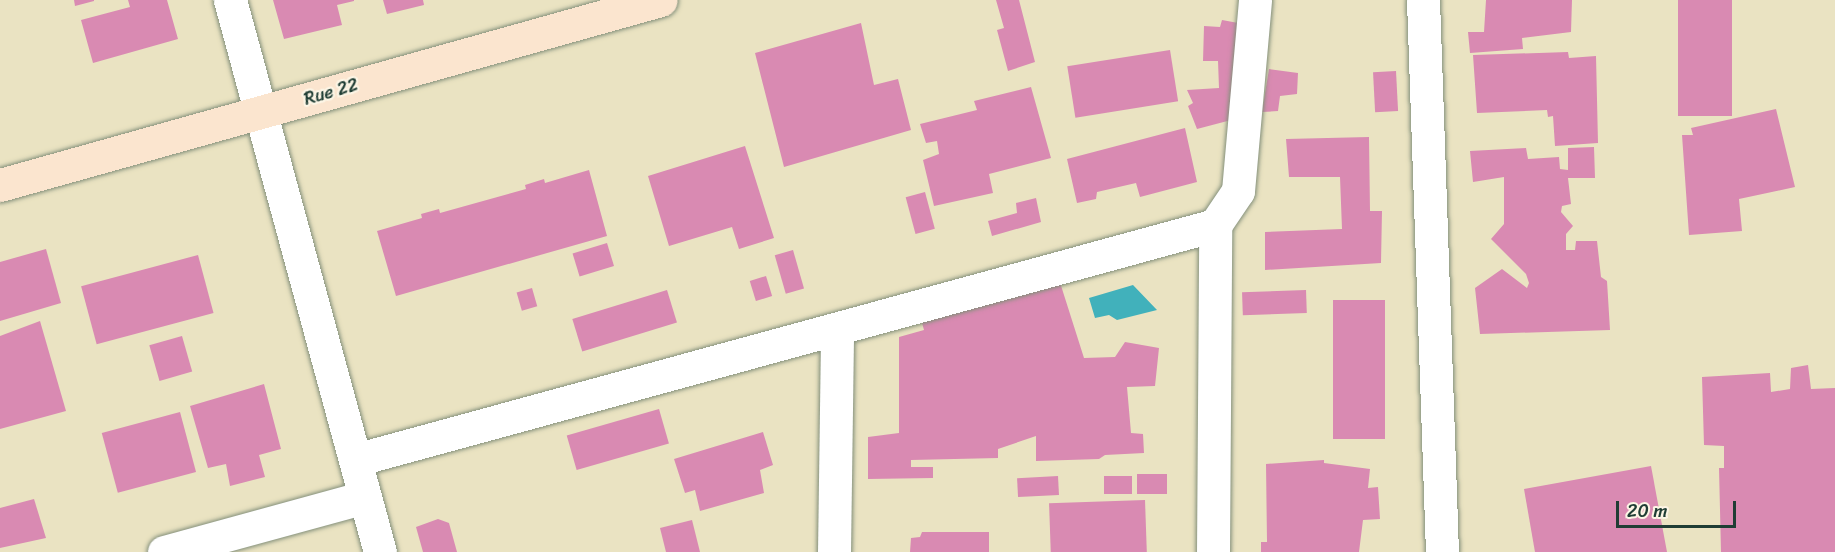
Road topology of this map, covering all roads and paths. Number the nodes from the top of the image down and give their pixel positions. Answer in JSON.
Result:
{"nodes":[{"id":1,"x":230,"y":0,"type":"edge"},
{"id":2,"x":661,"y":0,"type":"edge"},
{"id":3,"x":1255,"y":0,"type":"edge"},
{"id":4,"x":1423,"y":0,"type":"edge"},
{"id":5,"x":260,"y":112,"type":"junction"},
{"id":6,"x":0,"y":185,"type":"edge"},
{"id":7,"x":1215,"y":225,"type":"junction"},
{"id":8,"x":837,"y":329,"type":"junction"},
{"id":9,"x":355,"y":460,"type":"junction"},
{"id":10,"x":365,"y":497,"type":"junction"},
{"id":11,"x":164,"y":552,"type":"edge"},
{"id":12,"x":380,"y":552,"type":"edge"},
{"id":13,"x":834,"y":552,"type":"edge"},
{"id":14,"x":1213,"y":552,"type":"edge"},
{"id":15,"x":1442,"y":552,"type":"edge"}],
"edges":[{"from":1,"to":5,"type":"street"},
{"from":2,"to":5,"type":"street","name":"Rue 22"},
{"from":3,"to":7,"type":"street"},
{"from":4,"to":15,"type":"street"},
{"from":5,"to":6,"type":"street","name":"Rue 22"},
{"from":5,"to":9,"type":"street"},
{"from":7,"to":8,"type":"street"},
{"from":7,"to":14,"type":"street"},
{"from":8,"to":9,"type":"street"},
{"from":8,"to":13,"type":"street"},
{"from":9,"to":10,"type":"street"},
{"from":10,"to":11,"type":"street"},
{"from":10,"to":12,"type":"street"}]}
